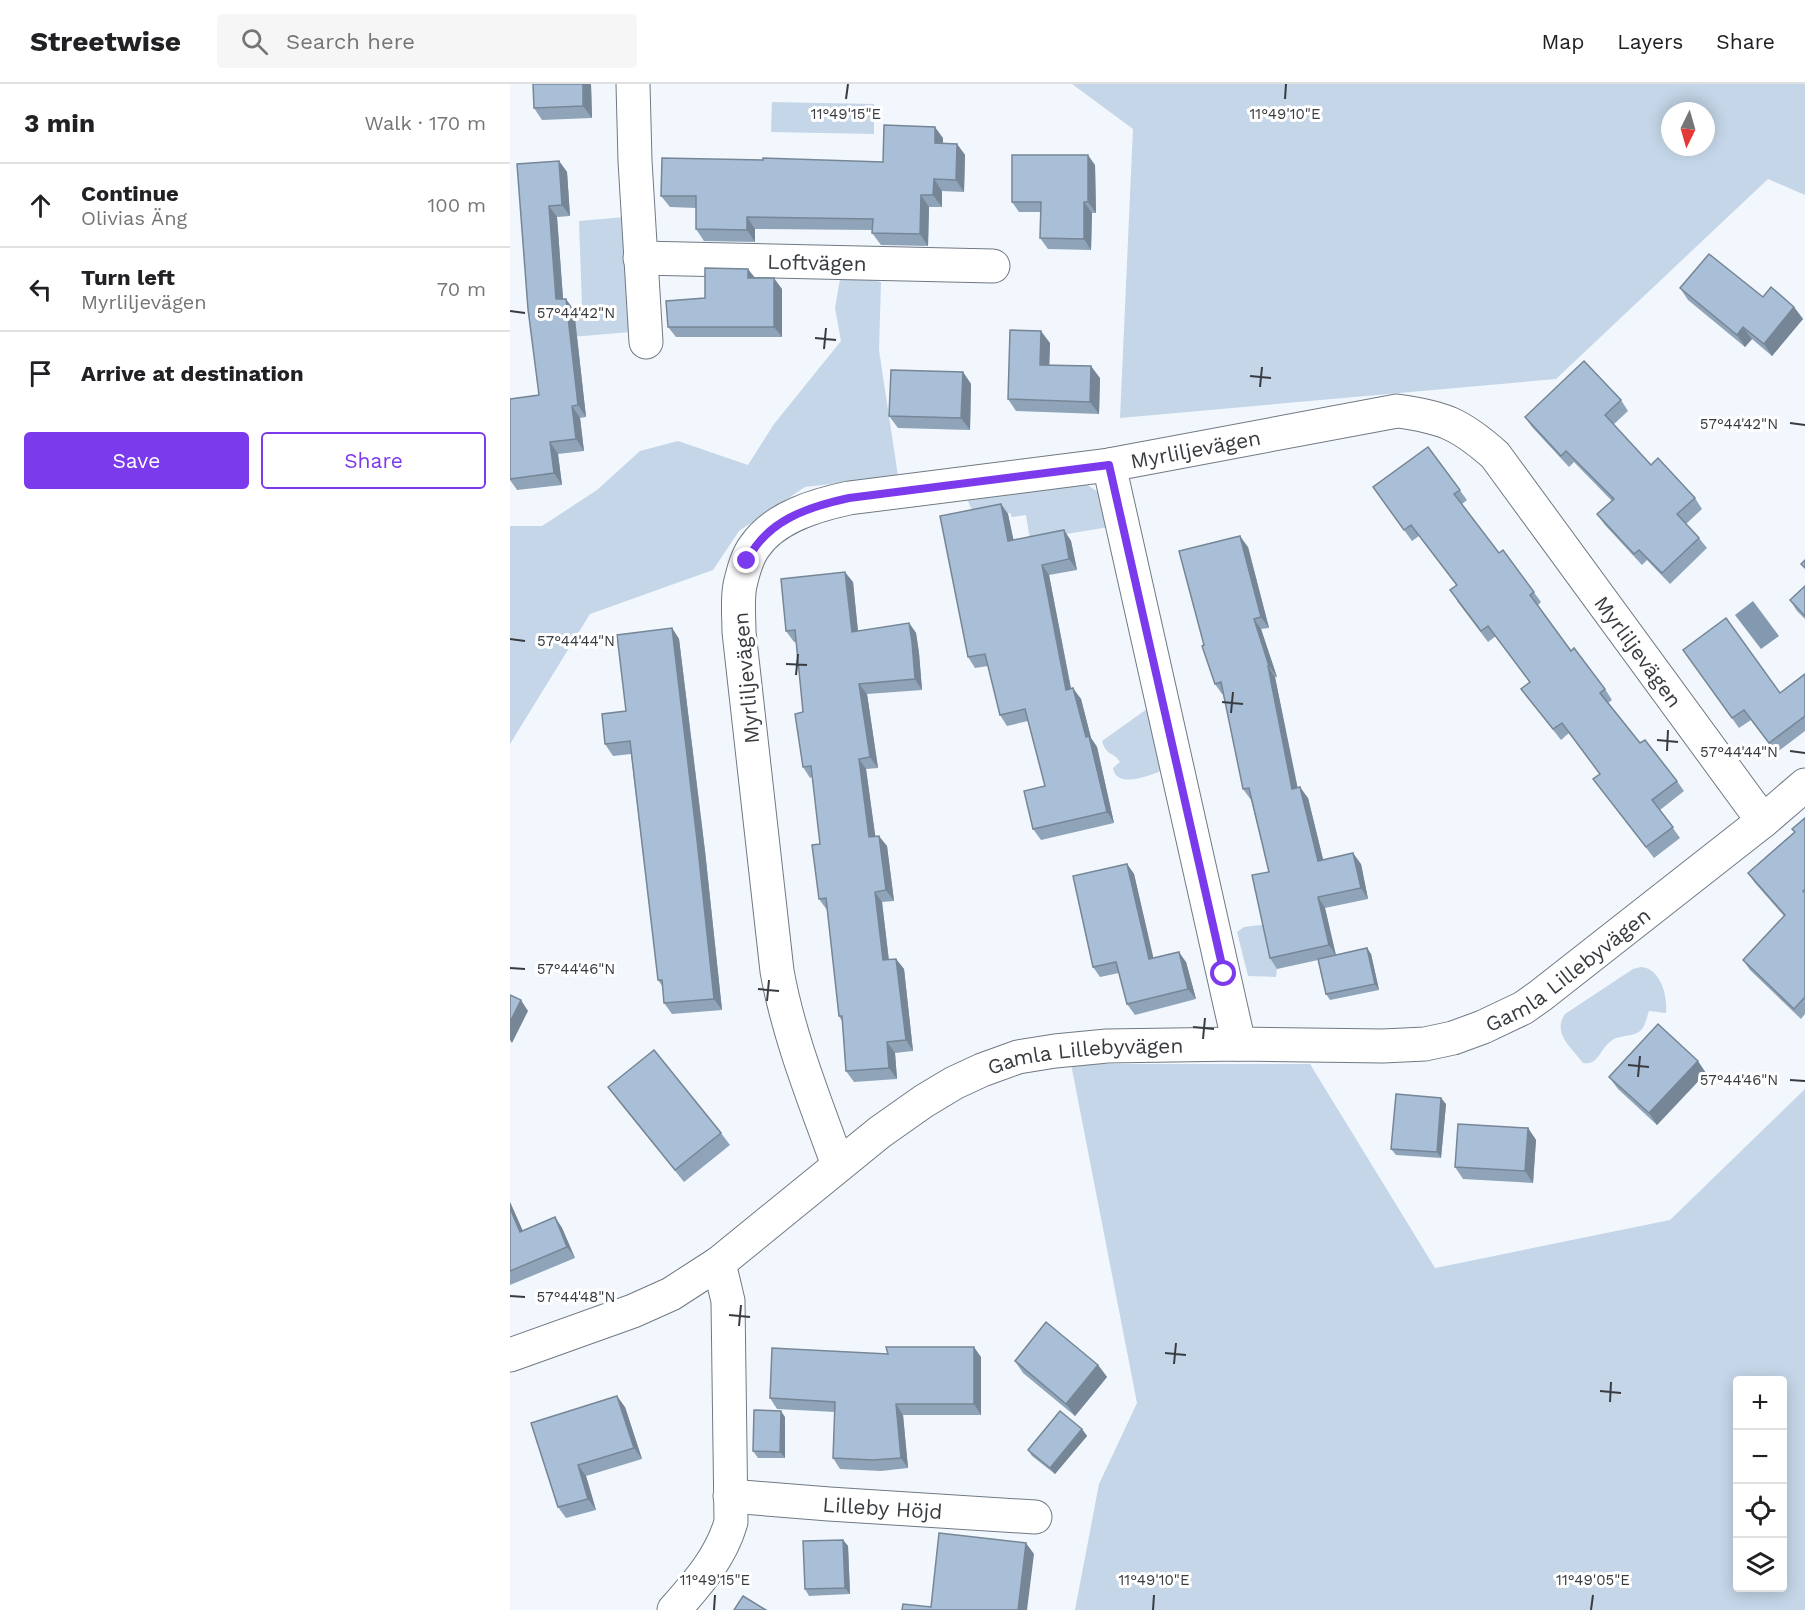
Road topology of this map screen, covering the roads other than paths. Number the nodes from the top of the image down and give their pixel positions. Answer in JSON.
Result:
{"nodes":[{"id":1,"x":633,"y":84,"type":"edge"},
{"id":2,"x":640,"y":258,"type":"junction"},
{"id":3,"x":993,"y":266,"type":"dead end"},
{"id":4,"x":646,"y":342,"type":"dead end"},
{"id":5,"x":1109,"y":465,"type":"junction"},
{"id":6,"x":1805,"y":784,"type":"edge"},
{"id":7,"x":1762,"y":821,"type":"junction"},
{"id":8,"x":1239,"y":1044,"type":"junction"},
{"id":9,"x":838,"y":1165,"type":"junction"},
{"id":10,"x":719,"y":1263,"type":"junction"},
{"id":11,"x":510,"y":1355,"type":"edge"},
{"id":12,"x":730,"y":1496,"type":"junction"},
{"id":13,"x":1035,"y":1517,"type":"dead end"},
{"id":14,"x":674,"y":1610,"type":"edge"}],
"edges":[{"from":1,"to":2,"type":"street"},
{"from":2,"to":3,"type":"street","name":"Loftvägen"},
{"from":2,"to":4,"type":"street"},
{"from":5,"to":7,"type":"street","name":"Myrliljevägen"},
{"from":5,"to":8,"type":"street"},
{"from":5,"to":9,"type":"street","name":"Myrliljevägen"},
{"from":6,"to":7,"type":"street","name":"Gamla Lillebyvägen"},
{"from":7,"to":8,"type":"street","name":"Gamla Lillebyvägen"},
{"from":8,"to":9,"type":"street","name":"Gamla Lillebyvägen"},
{"from":9,"to":10,"type":"street","name":"Gamla Lillebyvägen"},
{"from":10,"to":11,"type":"street","name":"Gamla Lillebyvägen"},
{"from":10,"to":12,"type":"street"},
{"from":12,"to":13,"type":"street","name":"Lilleby Höjd"},
{"from":12,"to":14,"type":"street"}]}
